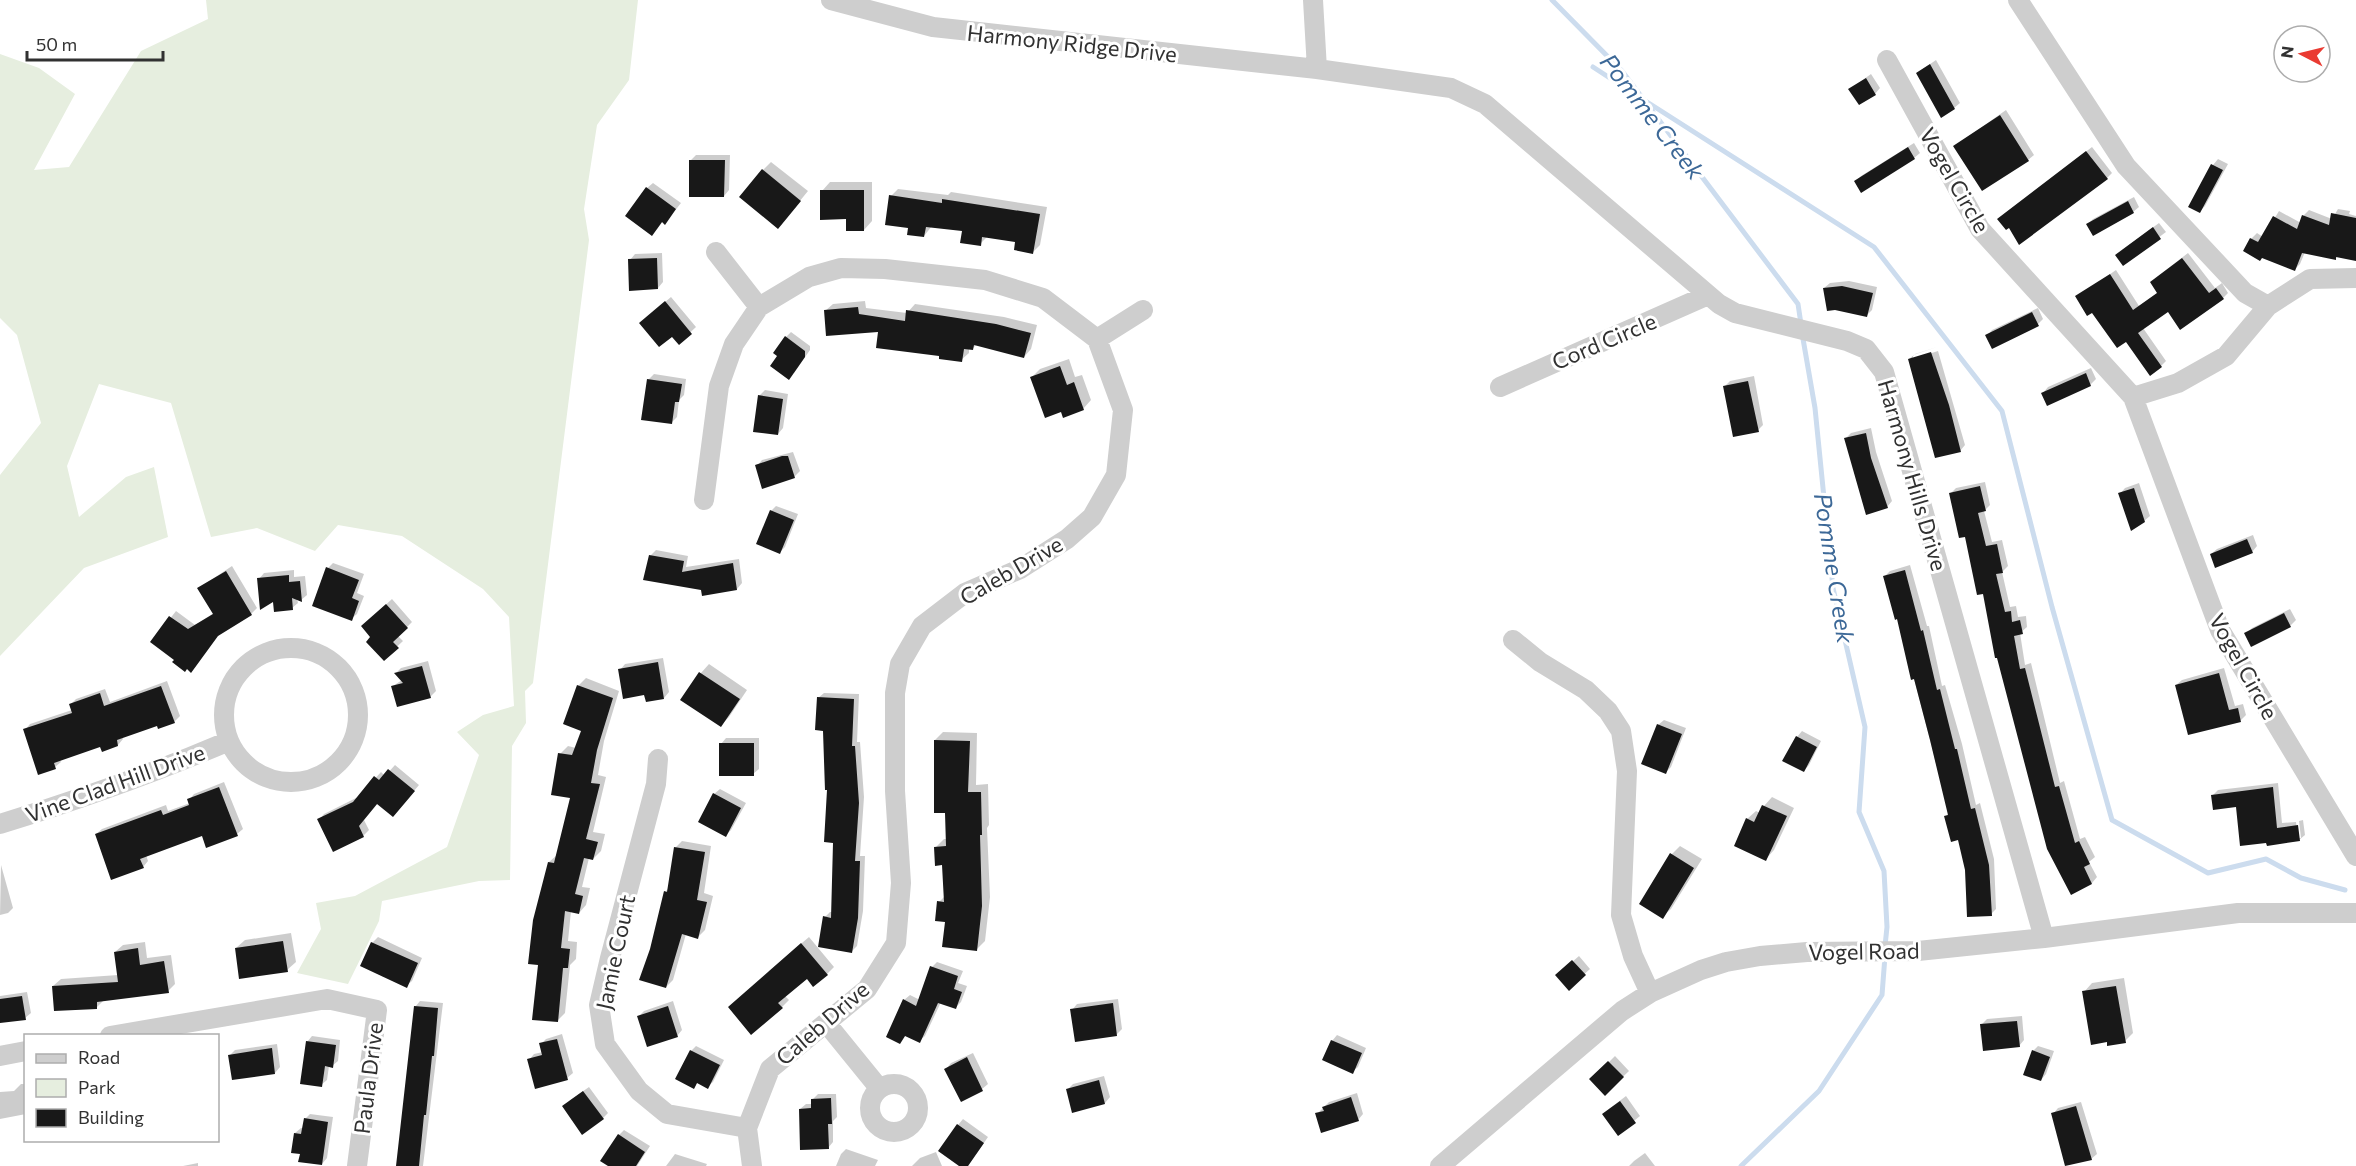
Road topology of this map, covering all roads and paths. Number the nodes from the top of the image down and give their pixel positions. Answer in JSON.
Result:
{"nodes":[{"id":1,"x":831,"y":0,"type":"edge"},
{"id":2,"x":1313,"y":0,"type":"edge"},
{"id":3,"x":2018,"y":0,"type":"edge"},
{"id":4,"x":1887,"y":60,"type":"dead end"},
{"id":5,"x":1317,"y":69,"type":"junction"},
{"id":6,"x":716,"y":252,"type":"dead end"},
{"id":7,"x":2356,"y":278,"type":"edge"},
{"id":8,"x":1708,"y":295,"type":"junction"},
{"id":9,"x":2268,"y":306,"type":"junction"},
{"id":10,"x":759,"y":307,"type":"junction"},
{"id":11,"x":1143,"y":310,"type":"dead end"},
{"id":12,"x":1098,"y":339,"type":"junction"},
{"id":13,"x":1500,"y":387,"type":"dead end"},
{"id":14,"x":2133,"y":397,"type":"junction"},
{"id":15,"x":704,"y":500,"type":"dead end"},
{"id":16,"x":1513,"y":640,"type":"dead end"},
{"id":17,"x":229,"y":741,"type":"junction"},
{"id":18,"x":658,"y":759,"type":"dead end"},
{"id":19,"x":0,"y":824,"type":"edge"},
{"id":20,"x":2356,"y":856,"type":"edge"},
{"id":21,"x":2356,"y":913,"type":"edge"},
{"id":22,"x":2044,"y":938,"type":"junction"},
{"id":23,"x":1650,"y":993,"type":"junction"},
{"id":24,"x":827,"y":1024,"type":"junction"},
{"id":25,"x":116,"y":1034,"type":"edge"},
{"id":26,"x":24,"y":1051,"type":"edge"},
{"id":27,"x":0,"y":1056,"type":"edge"},
{"id":28,"x":879,"y":1088,"type":"dead end"},
{"id":29,"x":747,"y":1128,"type":"junction"},
{"id":30,"x":357,"y":1166,"type":"edge"},
{"id":31,"x":752,"y":1166,"type":"edge"},
{"id":32,"x":1440,"y":1166,"type":"edge"}],
"edges":[{"from":1,"to":5,"type":"street","name":"Harmony Ridge Drive"},
{"from":2,"to":5,"type":"street"},
{"from":3,"to":9,"type":"street"},
{"from":4,"to":14,"type":"street","name":"Vogel Circle"},
{"from":5,"to":8,"type":"street","name":"Harmony Hills Drive"},
{"from":6,"to":10,"type":"street"},
{"from":7,"to":9,"type":"street"},
{"from":8,"to":13,"type":"street","name":"Cord Circle"},
{"from":8,"to":22,"type":"street","name":"Harmony Hills Drive"},
{"from":9,"to":14,"type":"street"},
{"from":10,"to":12,"type":"street"},
{"from":10,"to":15,"type":"street"},
{"from":11,"to":12,"type":"street"},
{"from":12,"to":24,"type":"street","name":"Caleb Drive"},
{"from":14,"to":20,"type":"street","name":"Vogel Circle"},
{"from":16,"to":23,"type":"street"},
{"from":17,"to":17,"type":"street","name":"Vine Clad Hill Drive"},
{"from":17,"to":19,"type":"street","name":"Vine Clad Hill Drive"},
{"from":18,"to":29,"type":"street","name":"Jamie Court"},
{"from":21,"to":22,"type":"street","name":"Vogel Road"},
{"from":22,"to":23,"type":"street","name":"Vogel Road"},
{"from":23,"to":32,"type":"street","name":"Vogel Road"},
{"from":24,"to":28,"type":"street"},
{"from":24,"to":29,"type":"street","name":"Caleb Drive"},
{"from":25,"to":30,"type":"street","name":"Paula Drive"},
{"from":26,"to":27,"type":"street"},
{"from":29,"to":31,"type":"street","name":"Caleb Drive"}]}
